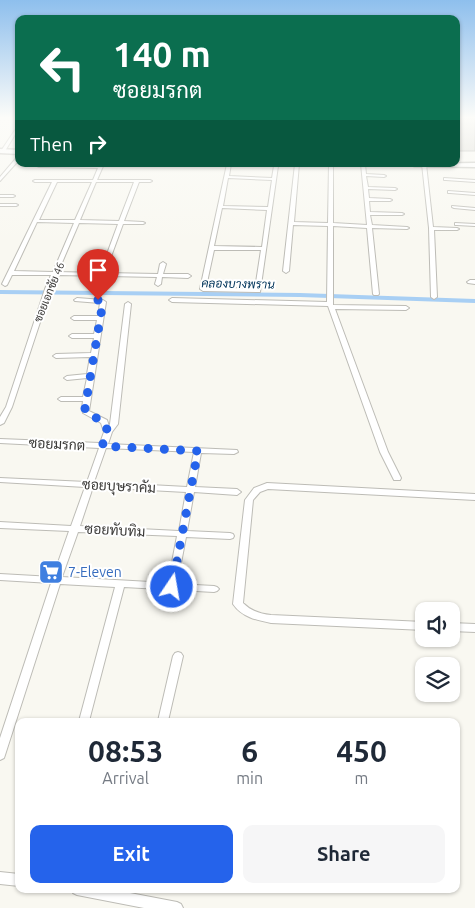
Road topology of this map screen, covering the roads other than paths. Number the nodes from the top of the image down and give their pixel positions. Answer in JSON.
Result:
{"nodes":[{"id":1,"x":15,"y":160,"type":"edge"},
{"id":2,"x":460,"y":161,"type":"edge"},
{"id":3,"x":460,"y":163,"type":"edge"},
{"id":4,"x":475,"y":163,"type":"edge"},
{"id":5,"x":101,"y":167,"type":"edge"},
{"id":6,"x":228,"y":167,"type":"edge"},
{"id":7,"x":276,"y":167,"type":"edge"},
{"id":8,"x":297,"y":167,"type":"edge"},
{"id":9,"x":331,"y":167,"type":"edge"},
{"id":10,"x":363,"y":167,"type":"edge"},
{"id":11,"x":424,"y":167,"type":"edge"},
{"id":12,"x":0,"y":169,"type":"edge"},
{"id":13,"x":8,"y":170,"type":"junction"},
{"id":14,"x":364,"y":175,"type":"junction"},
{"id":15,"x":384,"y":176,"type":"dead end"},
{"id":16,"x":226,"y":177,"type":"junction"},
{"id":17,"x":274,"y":179,"type":"junction"},
{"id":18,"x":446,"y":179,"type":"dead end"},
{"id":19,"x":0,"y":180,"type":"edge"},
{"id":20,"x":55,"y":180,"type":"junction"},
{"id":21,"x":35,"y":181,"type":"dead end"},
{"id":22,"x":95,"y":181,"type":"junction"},
{"id":23,"x":137,"y":181,"type":"junction"},
{"id":24,"x":150,"y":181,"type":"dead end"},
{"id":25,"x":475,"y":181,"type":"edge"},
{"id":26,"x":365,"y":188,"type":"junction"},
{"id":27,"x":395,"y":189,"type":"dead end"},
{"id":28,"x":450,"y":192,"type":"dead end"},
{"id":29,"x":475,"y":194,"type":"edge"},
{"id":30,"x":0,"y":196,"type":"edge"},
{"id":31,"x":13,"y":196,"type":"dead end"},
{"id":32,"x":366,"y":199,"type":"junction"},
{"id":33,"x":390,"y":200,"type":"dead end"},
{"id":34,"x":16,"y":205,"type":"dead end"},
{"id":35,"x":1,"y":206,"type":"edge"},
{"id":36,"x":220,"y":207,"type":"junction"},
{"id":37,"x":454,"y":207,"type":"dead end"},
{"id":38,"x":270,"y":209,"type":"junction"},
{"id":39,"x":475,"y":209,"type":"edge"},
{"id":40,"x":367,"y":213,"type":"junction"},
{"id":41,"x":402,"y":214,"type":"dead end"},
{"id":42,"x":36,"y":221,"type":"junction"},
{"id":43,"x":79,"y":221,"type":"junction"},
{"id":44,"x":122,"y":222,"type":"junction"},
{"id":45,"x":143,"y":223,"type":"dead end"},
{"id":46,"x":291,"y":223,"type":"junction"},
{"id":47,"x":330,"y":224,"type":"junction"},
{"id":48,"x":475,"y":225,"type":"edge"},
{"id":49,"x":368,"y":226,"type":"junction"},
{"id":50,"x":406,"y":228,"type":"dead end"},
{"id":51,"x":431,"y":228,"type":"junction"},
{"id":52,"x":212,"y":248,"type":"junction"},
{"id":53,"x":264,"y":249,"type":"junction"},
{"id":54,"x":163,"y":264,"type":"dead end"},
{"id":55,"x":286,"y":271,"type":"dead end"},
{"id":56,"x":11,"y":273,"type":"junction"},
{"id":57,"x":56,"y":274,"type":"junction"},
{"id":58,"x":102,"y":274,"type":"junction"},
{"id":59,"x":160,"y":276,"type":"junction"},
{"id":60,"x":188,"y":276,"type":"dead end"},
{"id":61,"x":4,"y":284,"type":"dead end"},
{"id":62,"x":158,"y":284,"type":"dead end"},
{"id":63,"x":376,"y":294,"type":"dead end"},
{"id":64,"x":434,"y":297,"type":"dead end"},
{"id":65,"x":77,"y":300,"type":"dead end"},
{"id":66,"x":172,"y":300,"type":"dead end"},
{"id":67,"x":330,"y":302,"type":"junction"},
{"id":68,"x":128,"y":304,"type":"dead end"},
{"id":69,"x":406,"y":308,"type":"dead end"},
{"id":70,"x":74,"y":318,"type":"dead end"},
{"id":71,"x":100,"y":318,"type":"junction"},
{"id":72,"x":72,"y":336,"type":"dead end"},
{"id":73,"x":96,"y":336,"type":"junction"},
{"id":74,"x":93,"y":355,"type":"junction"},
{"id":75,"x":56,"y":356,"type":"dead end"},
{"id":76,"x":90,"y":376,"type":"junction"},
{"id":77,"x":67,"y":378,"type":"dead end"},
{"id":78,"x":62,"y":399,"type":"dead end"},
{"id":79,"x":86,"y":399,"type":"junction"},
{"id":80,"x":0,"y":406,"type":"edge"},
{"id":81,"x":9,"y":406,"type":"junction"},
{"id":82,"x":0,"y":423,"type":"edge"},
{"id":83,"x":108,"y":432,"type":"junction"},
{"id":84,"x":0,"y":441,"type":"edge"},
{"id":85,"x":102,"y":446,"type":"junction"},
{"id":86,"x":198,"y":451,"type":"junction"},
{"id":87,"x":234,"y":452,"type":"dead end"},
{"id":88,"x":398,"y":478,"type":"dead end"},
{"id":89,"x":0,"y":480,"type":"edge"},
{"id":90,"x":90,"y":485,"type":"junction"},
{"id":91,"x":191,"y":489,"type":"junction"},
{"id":92,"x":238,"y":492,"type":"dead end"},
{"id":93,"x":475,"y":496,"type":"edge"},
{"id":94,"x":0,"y":525,"type":"edge"},
{"id":95,"x":75,"y":528,"type":"junction"},
{"id":96,"x":183,"y":533,"type":"junction"},
{"id":97,"x":230,"y":536,"type":"dead end"},
{"id":98,"x":0,"y":576,"type":"edge"},
{"id":99,"x":57,"y":579,"type":"junction"},
{"id":100,"x":121,"y":583,"type":"junction"},
{"id":101,"x":172,"y":587,"type":"junction"},
{"id":102,"x":214,"y":589,"type":"dead end"},
{"id":103,"x":415,"y":626,"type":"edge"},
{"id":104,"x":460,"y":627,"type":"edge"},
{"id":105,"x":475,"y":628,"type":"edge"},
{"id":106,"x":178,"y":656,"type":"dead end"},
{"id":107,"x":85,"y":718,"type":"edge"},
{"id":108,"x":164,"y":718,"type":"edge"},
{"id":109,"x":0,"y":755,"type":"edge"},
{"id":110,"x":0,"y":878,"type":"edge"},
{"id":111,"x":15,"y":880,"type":"edge"},
{"id":112,"x":122,"y":893,"type":"edge"},
{"id":113,"x":177,"y":908,"type":"edge"}],
"edges":[{"from":1,"to":13,"type":"street"},
{"from":2,"to":4,"type":"main road"},
{"from":3,"to":4,"type":"main road"},
{"from":5,"to":22,"type":"street","name":"ซอยเอกชัย 46"},
{"from":6,"to":16,"type":"street"},
{"from":7,"to":17,"type":"street"},
{"from":8,"to":46,"type":"street"},
{"from":9,"to":47,"type":"street"},
{"from":10,"to":14,"type":"street"},
{"from":11,"to":51,"type":"street"},
{"from":12,"to":13,"type":"street"},
{"from":13,"to":19,"type":"street"},
{"from":14,"to":15,"type":"street"},
{"from":14,"to":26,"type":"street"},
{"from":16,"to":17,"type":"street"},
{"from":16,"to":36,"type":"street"},
{"from":17,"to":38,"type":"street"},
{"from":18,"to":25,"type":"street"},
{"from":20,"to":21,"type":"street"},
{"from":20,"to":22,"type":"street"},
{"from":20,"to":42,"type":"street"},
{"from":22,"to":23,"type":"street"},
{"from":22,"to":43,"type":"street","name":"ซอยเอกชัย 46"},
{"from":23,"to":24,"type":"street"},
{"from":23,"to":44,"type":"street"},
{"from":26,"to":27,"type":"street"},
{"from":26,"to":32,"type":"street"},
{"from":28,"to":29,"type":"street"},
{"from":30,"to":31,"type":"street"},
{"from":32,"to":33,"type":"street"},
{"from":32,"to":40,"type":"street"},
{"from":34,"to":35,"type":"street"},
{"from":36,"to":38,"type":"street"},
{"from":36,"to":52,"type":"street"},
{"from":37,"to":39,"type":"street"},
{"from":38,"to":53,"type":"street"},
{"from":40,"to":41,"type":"street"},
{"from":40,"to":49,"type":"street"},
{"from":42,"to":43,"type":"street"},
{"from":42,"to":56,"type":"street"},
{"from":43,"to":44,"type":"street"},
{"from":43,"to":57,"type":"street","name":"ซอยเอกชัย 46"},
{"from":44,"to":45,"type":"street"},
{"from":44,"to":58,"type":"street"},
{"from":46,"to":47,"type":"street"},
{"from":46,"to":55,"type":"street"},
{"from":47,"to":49,"type":"street"},
{"from":47,"to":67,"type":"street"},
{"from":48,"to":51,"type":"street"},
{"from":49,"to":50,"type":"street"},
{"from":49,"to":63,"type":"street"},
{"from":51,"to":64,"type":"street"},
{"from":52,"to":53,"type":"street"},
{"from":52,"to":53,"type":"street"},
{"from":54,"to":59,"type":"street"},
{"from":56,"to":57,"type":"street"},
{"from":56,"to":61,"type":"street"},
{"from":57,"to":58,"type":"street"},
{"from":57,"to":81,"type":"street","name":"ซอยเอกชัย 46"},
{"from":58,"to":59,"type":"street"},
{"from":59,"to":60,"type":"street"},
{"from":59,"to":62,"type":"street"},
{"from":65,"to":71,"type":"street"},
{"from":66,"to":67,"type":"street"},
{"from":67,"to":69,"type":"street"},
{"from":67,"to":88,"type":"street"},
{"from":68,"to":83,"type":"street"},
{"from":70,"to":71,"type":"street"},
{"from":71,"to":73,"type":"street"},
{"from":72,"to":73,"type":"street"},
{"from":73,"to":74,"type":"street"},
{"from":74,"to":75,"type":"street"},
{"from":74,"to":76,"type":"street"},
{"from":76,"to":77,"type":"street"},
{"from":76,"to":79,"type":"street"},
{"from":78,"to":79,"type":"street"},
{"from":79,"to":83,"type":"street"},
{"from":80,"to":81,"type":"street"},
{"from":81,"to":82,"type":"street","name":"ซอยเอกชัย 46"},
{"from":83,"to":85,"type":"street"},
{"from":84,"to":85,"type":"street","name":"ซอยมรกต"},
{"from":85,"to":86,"type":"street","name":"ซอยมรกต"},
{"from":85,"to":90,"type":"street"},
{"from":86,"to":87,"type":"street","name":"ซอยมรกต"},
{"from":86,"to":91,"type":"street"},
{"from":89,"to":90,"type":"street","name":"ซอยบุษราคัม"},
{"from":90,"to":91,"type":"street","name":"ซอยบุษราคัม"},
{"from":90,"to":95,"type":"street"},
{"from":91,"to":92,"type":"street","name":"ซอยบุษราคัม"},
{"from":91,"to":96,"type":"street"},
{"from":93,"to":103,"type":"street"},
{"from":94,"to":95,"type":"street","name":"ซอยทับทิม"},
{"from":95,"to":96,"type":"street","name":"ซอยทับทิม"},
{"from":95,"to":99,"type":"street"},
{"from":96,"to":97,"type":"street","name":"ซอยทับทิม"},
{"from":96,"to":101,"type":"street"},
{"from":98,"to":99,"type":"street"},
{"from":99,"to":100,"type":"street"},
{"from":99,"to":109,"type":"street"},
{"from":100,"to":101,"type":"street"},
{"from":100,"to":107,"type":"street"},
{"from":101,"to":102,"type":"street"},
{"from":104,"to":105,"type":"street"},
{"from":106,"to":108,"type":"street"},
{"from":110,"to":111,"type":"street"},
{"from":112,"to":113,"type":"street"}]}
